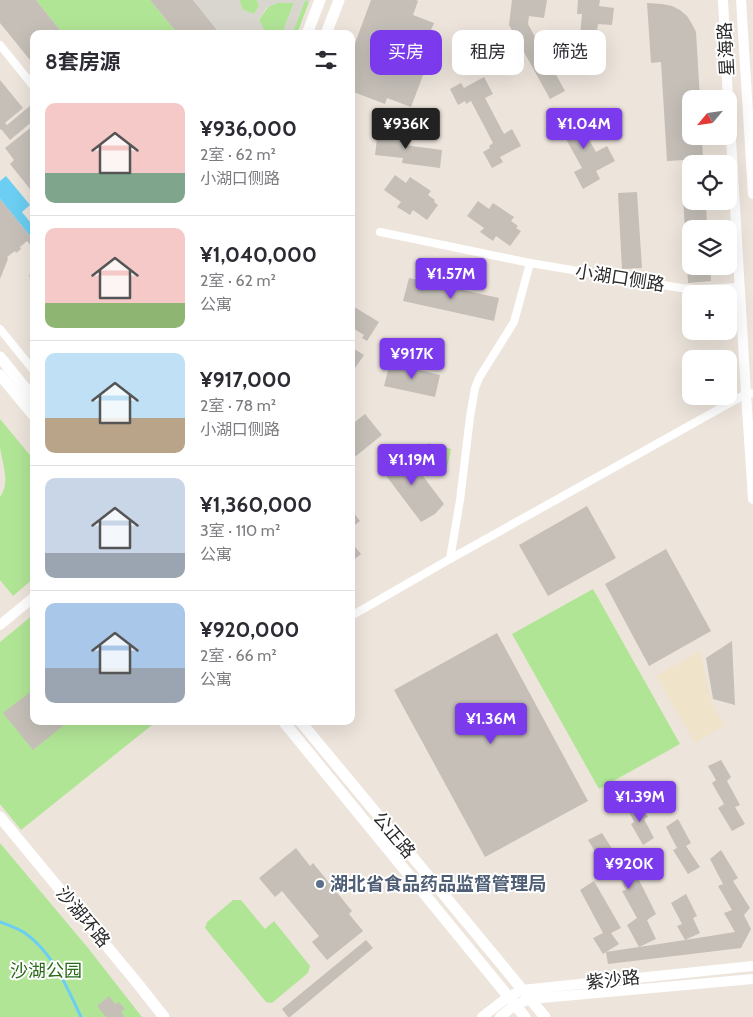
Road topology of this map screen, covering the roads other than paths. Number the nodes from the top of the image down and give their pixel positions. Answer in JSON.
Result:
{"nodes":[{"id":1,"x":320,"y":0,"type":"edge"},
{"id":2,"x":339,"y":0,"type":"edge"},
{"id":3,"x":723,"y":0,"type":"edge"},
{"id":4,"x":741,"y":0,"type":"edge"},
{"id":5,"x":309,"y":30,"type":"edge"},
{"id":6,"x":328,"y":30,"type":"edge"},
{"id":7,"x":0,"y":45,"type":"edge"},
{"id":8,"x":30,"y":81,"type":"edge"},
{"id":9,"x":728,"y":90,"type":"edge"},
{"id":10,"x":731,"y":145,"type":"edge"},
{"id":11,"x":753,"y":194,"type":"edge"},
{"id":12,"x":380,"y":232,"type":"dead end"},
{"id":13,"x":530,"y":263,"type":"junction"},
{"id":14,"x":739,"y":287,"type":"junction"},
{"id":15,"x":0,"y":329,"type":"edge"},
{"id":16,"x":0,"y":357,"type":"edge"},
{"id":17,"x":30,"y":366,"type":"edge"},
{"id":18,"x":0,"y":375,"type":"edge"},
{"id":19,"x":30,"y":394,"type":"edge"},
{"id":20,"x":749,"y":394,"type":"edge"},
{"id":21,"x":30,"y":411,"type":"edge"},
{"id":22,"x":753,"y":499,"type":"edge"},
{"id":23,"x":450,"y":559,"type":"junction"},
{"id":24,"x":30,"y":600,"type":"edge"},
{"id":25,"x":355,"y":614,"type":"edge"},
{"id":26,"x":0,"y":625,"type":"edge"},
{"id":27,"x":286,"y":725,"type":"edge"},
{"id":28,"x":303,"y":725,"type":"edge"},
{"id":29,"x":0,"y":818,"type":"edge"},
{"id":30,"x":753,"y":966,"type":"edge"},
{"id":31,"x":753,"y":980,"type":"edge"},
{"id":32,"x":526,"y":994,"type":"junction"},
{"id":33,"x":511,"y":1001,"type":"junction"},
{"id":34,"x":164,"y":1017,"type":"edge"},
{"id":35,"x":482,"y":1017,"type":"edge"},
{"id":36,"x":500,"y":1017,"type":"edge"},
{"id":37,"x":525,"y":1017,"type":"edge"},
{"id":38,"x":545,"y":1017,"type":"edge"}],
"edges":[{"from":1,"to":5,"type":"main road"},
{"from":2,"to":6,"type":"main road"},
{"from":3,"to":9,"type":"street","name":"星海路"},
{"from":4,"to":11,"type":"street","name":"星海路"},
{"from":7,"to":8,"type":"street"},
{"from":10,"to":14,"type":"street"},
{"from":12,"to":13,"type":"street","name":"小湖口侧路"},
{"from":13,"to":14,"type":"street","name":"小湖口侧路"},
{"from":13,"to":23,"type":"street"},
{"from":14,"to":20,"type":"street"},
{"from":15,"to":17,"type":"street"},
{"from":16,"to":19,"type":"main road"},
{"from":18,"to":21,"type":"main road"},
{"from":20,"to":22,"type":"street"},
{"from":20,"to":23,"type":"street"},
{"from":23,"to":25,"type":"street"},
{"from":24,"to":26,"type":"street"},
{"from":27,"to":33,"type":"main road","name":"公正路"},
{"from":28,"to":32,"type":"main road","name":"公正路"},
{"from":29,"to":34,"type":"main road","name":"沙湖环路"},
{"from":30,"to":32,"type":"street","name":"紫沙路"},
{"from":31,"to":32,"type":"street","name":"紫沙路"},
{"from":32,"to":33,"type":"street","name":"紫沙路"},
{"from":32,"to":38,"type":"main road","name":"公正路"},
{"from":33,"to":35,"type":"street","name":"紫沙路"},
{"from":33,"to":36,"type":"street","name":"紫沙路"},
{"from":33,"to":37,"type":"main road","name":"公正路"}]}
